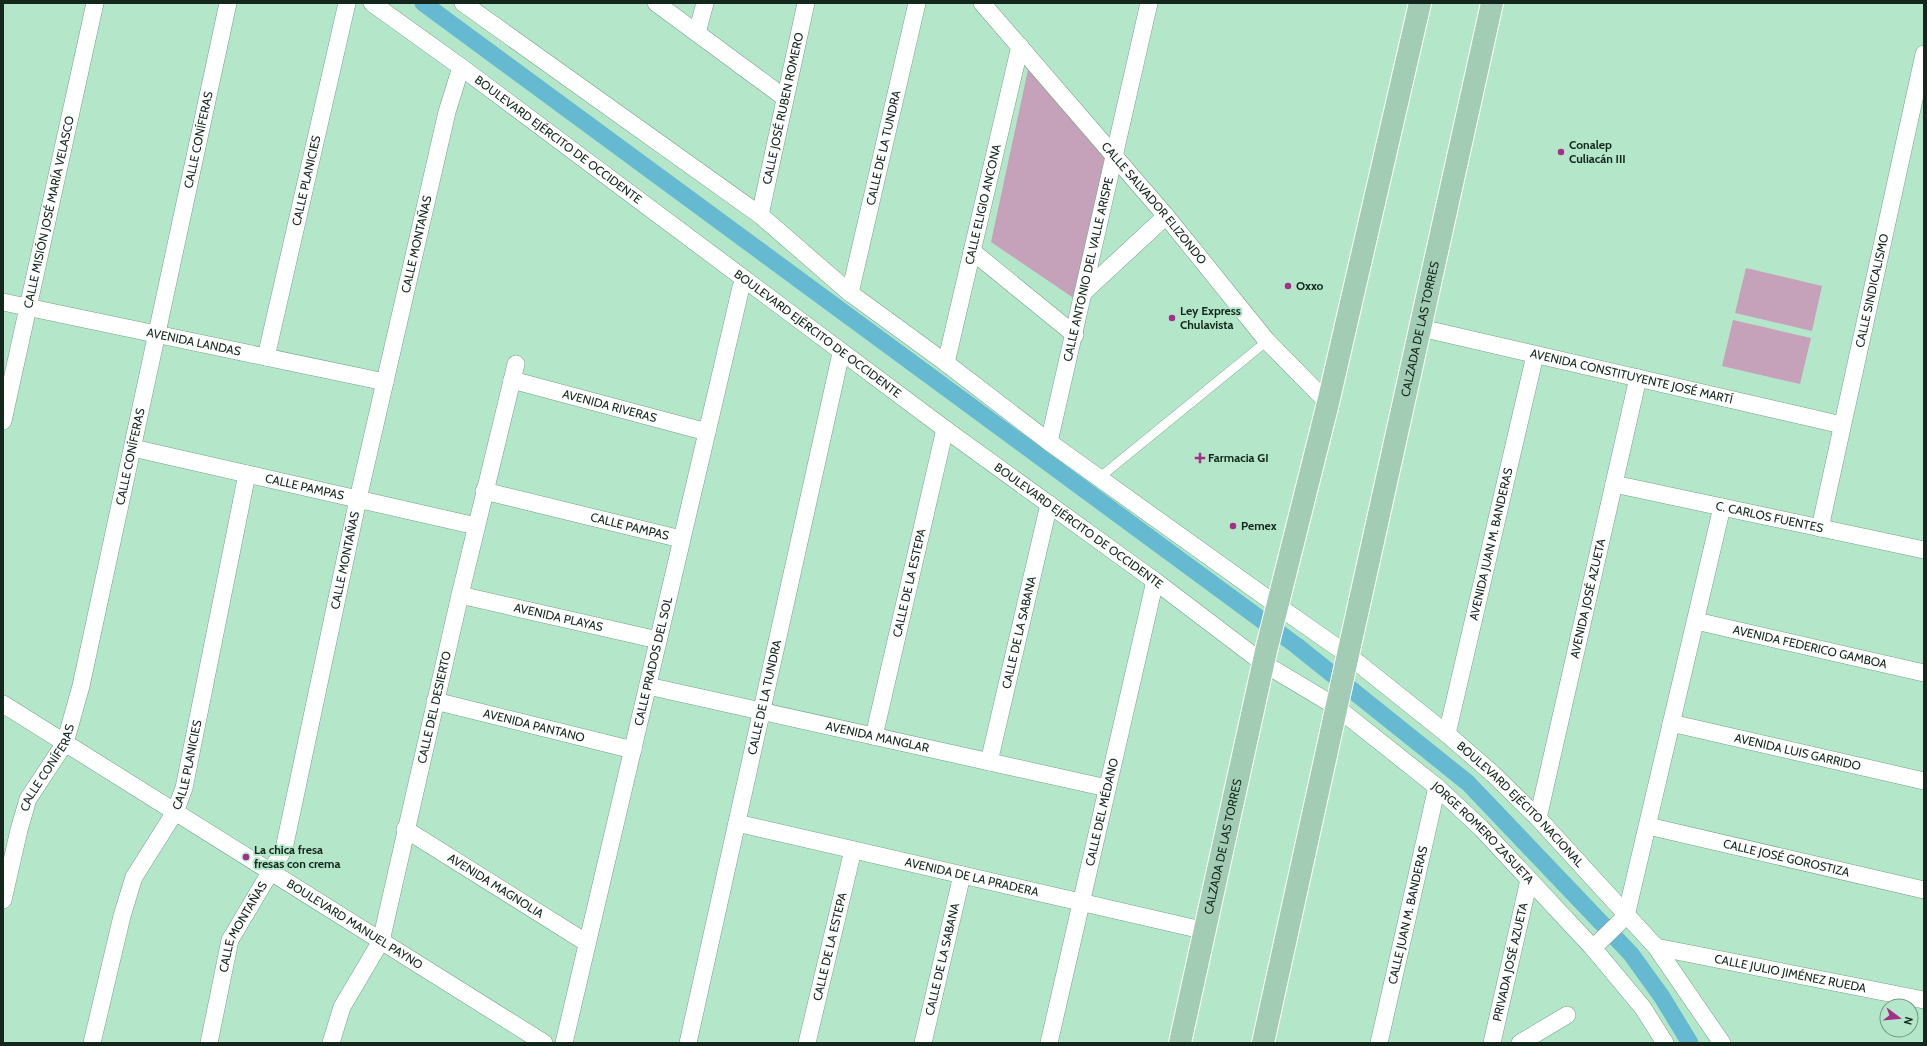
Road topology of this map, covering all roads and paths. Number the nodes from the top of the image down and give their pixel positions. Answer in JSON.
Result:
{"nodes":[{"id":1,"x":94,"y":3,"type":"edge"},
{"id":2,"x":228,"y":3,"type":"edge"},
{"id":3,"x":347,"y":3,"type":"edge"},
{"id":4,"x":372,"y":3,"type":"edge"},
{"id":5,"x":463,"y":3,"type":"edge"},
{"id":6,"x":656,"y":3,"type":"edge"},
{"id":7,"x":705,"y":3,"type":"edge"},
{"id":8,"x":806,"y":3,"type":"edge"},
{"id":9,"x":917,"y":3,"type":"edge"},
{"id":10,"x":982,"y":3,"type":"edge"},
{"id":11,"x":1134,"y":3,"type":"edge"},
{"id":12,"x":1420,"y":3,"type":"edge"},
{"id":13,"x":1492,"y":3,"type":"edge"},
{"id":14,"x":1147,"y":10,"type":"edge"},
{"id":15,"x":698,"y":33,"type":"junction"},
{"id":16,"x":1020,"y":46,"type":"junction"},
{"id":17,"x":1924,"y":54,"type":"edge"},
{"id":18,"x":461,"y":67,"type":"junction"},
{"id":19,"x":785,"y":98,"type":"junction"},
{"id":20,"x":1918,"y":103,"type":"edge"},
{"id":21,"x":1114,"y":157,"type":"junction"},
{"id":22,"x":760,"y":214,"type":"junction"},
{"id":23,"x":1166,"y":216,"type":"junction"},
{"id":24,"x":972,"y":251,"type":"junction"},
{"id":25,"x":745,"y":281,"type":"junction"},
{"id":26,"x":1084,"y":292,"type":"junction"},
{"id":27,"x":850,"y":293,"type":"junction"},
{"id":28,"x":3,"y":302,"type":"edge"},
{"id":29,"x":29,"y":307,"type":"junction"},
{"id":30,"x":1421,"y":328,"type":"junction"},
{"id":31,"x":157,"y":334,"type":"junction"},
{"id":32,"x":1075,"y":335,"type":"junction"},
{"id":33,"x":1267,"y":341,"type":"junction"},
{"id":34,"x":841,"y":352,"type":"junction"},
{"id":35,"x":1535,"y":354,"type":"junction"},
{"id":36,"x":266,"y":358,"type":"junction"},
{"id":37,"x":946,"y":363,"type":"junction"},
{"id":38,"x":514,"y":372,"type":"joint"},
{"id":39,"x":1638,"y":378,"type":"junction"},
{"id":40,"x":385,"y":382,"type":"junction"},
{"id":41,"x":1328,"y":403,"type":"junction"},
{"id":42,"x":3,"y":421,"type":"edge"},
{"id":43,"x":1842,"y":425,"type":"junction"},
{"id":44,"x":945,"y":429,"type":"junction"},
{"id":45,"x":707,"y":432,"type":"junction"},
{"id":46,"x":1049,"y":442,"type":"junction"},
{"id":47,"x":133,"y":448,"type":"junction"},
{"id":48,"x":248,"y":474,"type":"junction"},
{"id":49,"x":1099,"y":478,"type":"junction"},
{"id":50,"x":1614,"y":484,"type":"junction"},
{"id":51,"x":484,"y":491,"type":"junction"},
{"id":52,"x":358,"y":499,"type":"junction"},
{"id":53,"x":1049,"y":504,"type":"junction"},
{"id":54,"x":1722,"y":507,"type":"junction"},
{"id":55,"x":476,"y":526,"type":"junction"},
{"id":56,"x":1820,"y":528,"type":"junction"},
{"id":57,"x":681,"y":539,"type":"junction"},
{"id":58,"x":1924,"y":550,"type":"edge"},
{"id":59,"x":1155,"y":581,"type":"junction"},
{"id":60,"x":460,"y":595,"type":"junction"},
{"id":61,"x":1276,"y":614,"type":"junction"},
{"id":62,"x":1696,"y":620,"type":"junction"},
{"id":63,"x":658,"y":640,"type":"junction"},
{"id":64,"x":1265,"y":657,"type":"junction"},
{"id":65,"x":1346,"y":664,"type":"junction"},
{"id":66,"x":1924,"y":673,"type":"edge"},
{"id":67,"x":648,"y":686,"type":"junction"},
{"id":68,"x":435,"y":701,"type":"junction"},
{"id":69,"x":1336,"y":701,"type":"junction"},
{"id":70,"x":3,"y":704,"type":"edge"},
{"id":71,"x":762,"y":711,"type":"junction"},
{"id":72,"x":1672,"y":723,"type":"junction"},
{"id":73,"x":1447,"y":734,"type":"junction"},
{"id":74,"x":874,"y":736,"type":"junction"},
{"id":75,"x":65,"y":743,"type":"junction"},
{"id":76,"x":633,"y":750,"type":"junction"},
{"id":77,"x":988,"y":762,"type":"junction"},
{"id":78,"x":1924,"y":781,"type":"edge"},
{"id":79,"x":1437,"y":787,"type":"junction"},
{"id":80,"x":1107,"y":788,"type":"junction"},
{"id":81,"x":175,"y":812,"type":"junction"},
{"id":82,"x":1538,"y":818,"type":"junction"},
{"id":83,"x":737,"y":823,"type":"junction"},
{"id":84,"x":1648,"y":826,"type":"junction"},
{"id":85,"x":405,"y":828,"type":"junction"},
{"id":86,"x":853,"y":850,"type":"junction"},
{"id":87,"x":271,"y":872,"type":"junction"},
{"id":88,"x":962,"y":875,"type":"junction"},
{"id":89,"x":1529,"y":880,"type":"junction"},
{"id":90,"x":1924,"y":890,"type":"edge"},
{"id":91,"x":3,"y":900,"type":"edge"},
{"id":92,"x":1081,"y":902,"type":"junction"},
{"id":93,"x":1624,"y":918,"type":"junction"},
{"id":94,"x":1206,"y":931,"type":"junction"},
{"id":95,"x":381,"y":941,"type":"junction"},
{"id":96,"x":587,"y":943,"type":"junction"},
{"id":97,"x":1597,"y":944,"type":"junction"},
{"id":98,"x":1656,"y":947,"type":"junction"},
{"id":99,"x":1924,"y":1000,"type":"edge"},
{"id":100,"x":1567,"y":1015,"type":"dead end"},
{"id":101,"x":92,"y":1043,"type":"edge"},
{"id":102,"x":209,"y":1043,"type":"edge"},
{"id":103,"x":331,"y":1043,"type":"edge"},
{"id":104,"x":544,"y":1043,"type":"edge"},
{"id":105,"x":564,"y":1043,"type":"edge"},
{"id":106,"x":688,"y":1043,"type":"edge"},
{"id":107,"x":807,"y":1043,"type":"edge"},
{"id":108,"x":923,"y":1043,"type":"edge"},
{"id":109,"x":1049,"y":1043,"type":"edge"},
{"id":110,"x":1180,"y":1043,"type":"edge"},
{"id":111,"x":1263,"y":1043,"type":"edge"},
{"id":112,"x":1379,"y":1043,"type":"edge"},
{"id":113,"x":1492,"y":1043,"type":"edge"},
{"id":114,"x":1520,"y":1043,"type":"edge"},
{"id":115,"x":1665,"y":1043,"type":"edge"},
{"id":116,"x":1722,"y":1043,"type":"edge"}],
"edges":[{"from":1,"to":29,"type":"street","name":"CALLE MISIÓN JOSÉ MARÍA VELASCO"},
{"from":2,"to":31,"type":"street","name":"CALLE CONÍFERAS"},
{"from":3,"to":36,"type":"street","name":"CALLE PLANICIES"},
{"from":4,"to":18,"type":"street","name":"BOULEVARD EJÉRCITO DE OCCIDENTE"},
{"from":5,"to":22,"type":"street"},
{"from":6,"to":15,"type":"street"},
{"from":7,"to":15,"type":"street"},
{"from":8,"to":19,"type":"street","name":"CALLE JOSÉ RUBEN ROMERO"},
{"from":9,"to":27,"type":"street","name":"CALLE DE LA TUNDRA"},
{"from":10,"to":16,"type":"street","name":"CALLE SALVADOR ELIZONDO"},
{"from":11,"to":14,"type":"street"},
{"from":12,"to":41,"type":"main road"},
{"from":13,"to":30,"type":"main road","name":"CALZADA DE LAS TORRES"},
{"from":14,"to":21,"type":"street","name":"CALLE ANTONIO DEL VALLE ARISPE"},
{"from":15,"to":19,"type":"street"},
{"from":16,"to":21,"type":"street","name":"CALLE SALVADOR ELIZONDO"},
{"from":16,"to":24,"type":"street","name":"CALLE ELIGIO ANCONA"},
{"from":17,"to":20,"type":"street","name":"CALLE SINDICALISMO"},
{"from":18,"to":25,"type":"street","name":"BOULEVARD EJÉRCITO DE OCCIDENTE"},
{"from":18,"to":40,"type":"street","name":"CALLE MONTAÑAS"},
{"from":19,"to":22,"type":"street","name":"CALLE JOSÉ RUBEN ROMERO"},
{"from":20,"to":43,"type":"street","name":"CALLE SINDICALISMO"},
{"from":21,"to":23,"type":"street","name":"CALLE SALVADOR ELIZONDO"},
{"from":21,"to":26,"type":"street","name":"CALLE ANTONIO DEL VALLE ARISPE"},
{"from":22,"to":27,"type":"street"},
{"from":23,"to":26,"type":"street"},
{"from":23,"to":33,"type":"street","name":"CALLE SALVADOR ELIZONDO"},
{"from":24,"to":32,"type":"street"},
{"from":24,"to":37,"type":"street","name":"CALLE ELIGIO ANCONA"},
{"from":25,"to":34,"type":"street","name":"BOULEVARD EJÉRCITO DE OCCIDENTE"},
{"from":25,"to":45,"type":"street","name":"CALLE PRADOS DEL SOL"},
{"from":26,"to":32,"type":"street","name":"CALLE ANTONIO DEL VALLE ARISPE"},
{"from":27,"to":37,"type":"street"},
{"from":28,"to":29,"type":"street","name":"AVENIDA LANDAS"},
{"from":29,"to":31,"type":"street","name":"AVENIDA LANDAS"},
{"from":29,"to":42,"type":"street","name":"CALLE MISIÓN JOSÉ MARÍA VELASCO"},
{"from":30,"to":35,"type":"street","name":"AVENIDA CONSTITUYENTE JOSÉ MARTÍ"},
{"from":30,"to":65,"type":"main road","name":"CALZADA DE LAS TORRES"},
{"from":31,"to":36,"type":"street","name":"AVENIDA LANDAS"},
{"from":31,"to":47,"type":"street","name":"CALLE CONÍFERAS"},
{"from":32,"to":46,"type":"street","name":"CALLE ANTONIO DEL VALLE ARISPE"},
{"from":33,"to":41,"type":"street","name":"CALLE SALVADOR ELIZONDO"},
{"from":33,"to":49,"type":"lane"},
{"from":34,"to":44,"type":"street","name":"BOULEVARD EJÉRCITO DE OCCIDENTE"},
{"from":34,"to":71,"type":"street","name":"CALLE DE LA TUNDRA"},
{"from":35,"to":39,"type":"street","name":"AVENIDA CONSTITUYENTE JOSÉ MARTÍ"},
{"from":35,"to":73,"type":"street","name":"AVENIDA JUAN M. BANDERAS"},
{"from":36,"to":40,"type":"street","name":"AVENIDA LANDAS"},
{"from":37,"to":46,"type":"street"},
{"from":38,"to":45,"type":"street","name":"AVENIDA RIVERAS"},
{"from":38,"to":51,"type":"street","name":"CALLE DEL DESIERTO"},
{"from":39,"to":43,"type":"street","name":"AVENIDA CONSTITUYENTE JOSÉ MARTÍ"},
{"from":39,"to":50,"type":"street","name":"AVENIDA JOSÉ AZUETA"},
{"from":40,"to":52,"type":"street","name":"CALLE MONTAÑAS"},
{"from":41,"to":61,"type":"main road"},
{"from":43,"to":56,"type":"street","name":"CALLE SINDICALISMO"},
{"from":44,"to":53,"type":"street","name":"BOULEVARD EJÉRCITO DE OCCIDENTE"},
{"from":44,"to":74,"type":"street","name":"CALLE DE LA ESTEPA"},
{"from":45,"to":57,"type":"street","name":"CALLE PRADOS DEL SOL"},
{"from":46,"to":49,"type":"street"},
{"from":47,"to":48,"type":"street","name":"CALLE PAMPAS"},
{"from":47,"to":75,"type":"street","name":"CALLE CONÍFERAS"},
{"from":48,"to":52,"type":"street","name":"CALLE PAMPAS"},
{"from":48,"to":81,"type":"street","name":"CALLE PLANICIES"},
{"from":49,"to":61,"type":"street"},
{"from":50,"to":54,"type":"street","name":"C. CARLOS FUENTES"},
{"from":50,"to":82,"type":"street","name":"AVENIDA JOSÉ AZUETA"},
{"from":51,"to":55,"type":"street","name":"CALLE DEL DESIERTO"},
{"from":51,"to":57,"type":"street","name":"CALLE PAMPAS"},
{"from":52,"to":55,"type":"street","name":"CALLE PAMPAS"},
{"from":52,"to":87,"type":"street","name":"CALLE MONTAÑAS"},
{"from":53,"to":59,"type":"street","name":"BOULEVARD EJÉRCITO DE OCCIDENTE"},
{"from":53,"to":77,"type":"street","name":"CALLE DE LA SABANA"},
{"from":54,"to":56,"type":"street","name":"C. CARLOS FUENTES"},
{"from":54,"to":62,"type":"street"},
{"from":55,"to":60,"type":"street","name":"CALLE DEL DESIERTO"},
{"from":56,"to":58,"type":"street","name":"C. CARLOS FUENTES"},
{"from":57,"to":63,"type":"street","name":"CALLE PRADOS DEL SOL"},
{"from":59,"to":64,"type":"street","name":"BOULEVARD EJÉRCITO DE OCCIDENTE"},
{"from":59,"to":80,"type":"street","name":"CALLE DEL MÉDANO"},
{"from":60,"to":63,"type":"street","name":"AVENIDA PLAYAS"},
{"from":60,"to":68,"type":"street","name":"CALLE DEL DESIERTO"},
{"from":61,"to":64,"type":"main road","name":"CALZADA DE LAS TORRES"},
{"from":61,"to":65,"type":"street","name":"BOULEVARD EJÉCITO NACIONAL"},
{"from":62,"to":66,"type":"street","name":"AVENIDA FEDERICO GAMBOA"},
{"from":62,"to":72,"type":"street"},
{"from":63,"to":67,"type":"street","name":"CALLE PRADOS DEL SOL"},
{"from":64,"to":69,"type":"street","name":"JORGE ROMERO ZASUETA"},
{"from":64,"to":94,"type":"main road","name":"CALZADA DE LAS TORRES"},
{"from":65,"to":69,"type":"main road","name":"CALZADA DE LAS TORRES"},
{"from":65,"to":73,"type":"street","name":"BOULEVARD EJÉCITO NACIONAL"},
{"from":67,"to":71,"type":"street","name":"AVENIDA MANGLAR"},
{"from":67,"to":76,"type":"street","name":"CALLE PRADOS DEL SOL"},
{"from":68,"to":76,"type":"street","name":"AVENIDA PANTANO"},
{"from":68,"to":85,"type":"street","name":"CALLE DEL DESIERTO"},
{"from":69,"to":79,"type":"street","name":"JORGE ROMERO ZASUETA"},
{"from":69,"to":111,"type":"main road"},
{"from":70,"to":75,"type":"street","name":"BOULEVARD MANUEL PAYNO"},
{"from":71,"to":74,"type":"street","name":"AVENIDA MANGLAR"},
{"from":71,"to":83,"type":"street","name":"CALLE DE LA TUNDRA"},
{"from":72,"to":78,"type":"street","name":"AVENIDA LUIS GARRIDO"},
{"from":72,"to":84,"type":"street"},
{"from":73,"to":82,"type":"street","name":"BOULEVARD EJÉCITO NACIONAL"},
{"from":74,"to":77,"type":"street","name":"AVENIDA MANGLAR"},
{"from":75,"to":81,"type":"street","name":"BOULEVARD MANUEL PAYNO"},
{"from":75,"to":91,"type":"street","name":"CALLE CONÍFERAS"},
{"from":76,"to":96,"type":"street","name":"CALLE PRADOS DEL SOL"},
{"from":77,"to":80,"type":"street","name":"AVENIDA MANGLAR"},
{"from":79,"to":89,"type":"street","name":"JORGE ROMERO ZASUETA"},
{"from":79,"to":112,"type":"street","name":"CALLE JUAN M. BANDERAS"},
{"from":80,"to":92,"type":"street","name":"CALLE DEL MÉDANO"},
{"from":81,"to":87,"type":"street","name":"BOULEVARD MANUEL PAYNO"},
{"from":81,"to":101,"type":"street","name":"CALLE PLANICIES"},
{"from":82,"to":93,"type":"street","name":"BOULEVARD EJÉCITO NACIONAL"},
{"from":83,"to":86,"type":"street","name":"AVENIDA DE LA PRADERA"},
{"from":83,"to":106,"type":"street","name":"CALLE DE LA TUNDRA"},
{"from":84,"to":90,"type":"street","name":"CALLE JOSÉ GOROSTIZA"},
{"from":84,"to":93,"type":"street"},
{"from":85,"to":95,"type":"street","name":"CALLE DEL DESIERTO"},
{"from":85,"to":96,"type":"street","name":"AVENIDA MAGNOLIA"},
{"from":86,"to":88,"type":"street","name":"AVENIDA DE LA PRADERA"},
{"from":86,"to":107,"type":"street","name":"CALLE DE LA ESTEPA"},
{"from":87,"to":95,"type":"street","name":"BOULEVARD MANUEL PAYNO"},
{"from":87,"to":102,"type":"street","name":"CALLE MONTAÑAS"},
{"from":88,"to":92,"type":"street","name":"AVENIDA DE LA PRADERA"},
{"from":88,"to":108,"type":"street","name":"CALLE DE LA SABANA"},
{"from":89,"to":97,"type":"street","name":"JORGE ROMERO ZASUETA"},
{"from":89,"to":113,"type":"street","name":"PRIVADA JOSÉ AZUETA"},
{"from":92,"to":94,"type":"street","name":"AVENIDA DE LA PRADERA"},
{"from":92,"to":109,"type":"street","name":"CALLE DEL MÉDANO"},
{"from":93,"to":97,"type":"street"},
{"from":93,"to":98,"type":"street","name":"BOULEVARD EJÉCITO NACIONAL"},
{"from":94,"to":110,"type":"main road","name":"CALZADA DE LAS TORRES"},
{"from":95,"to":103,"type":"street","name":"CALLE DEL DESIERTO"},
{"from":95,"to":104,"type":"street","name":"BOULEVARD MANUEL PAYNO"},
{"from":96,"to":105,"type":"street","name":"CALLE PRADOS DEL SOL"},
{"from":97,"to":115,"type":"street","name":"JORGE ROMERO ZASUETA"},
{"from":98,"to":99,"type":"street","name":"CALLE JULIO JIMÉNEZ RUEDA"},
{"from":98,"to":116,"type":"street","name":"BOULEVARD EJÉCITO NACIONAL"},
{"from":100,"to":114,"type":"street"}]}
